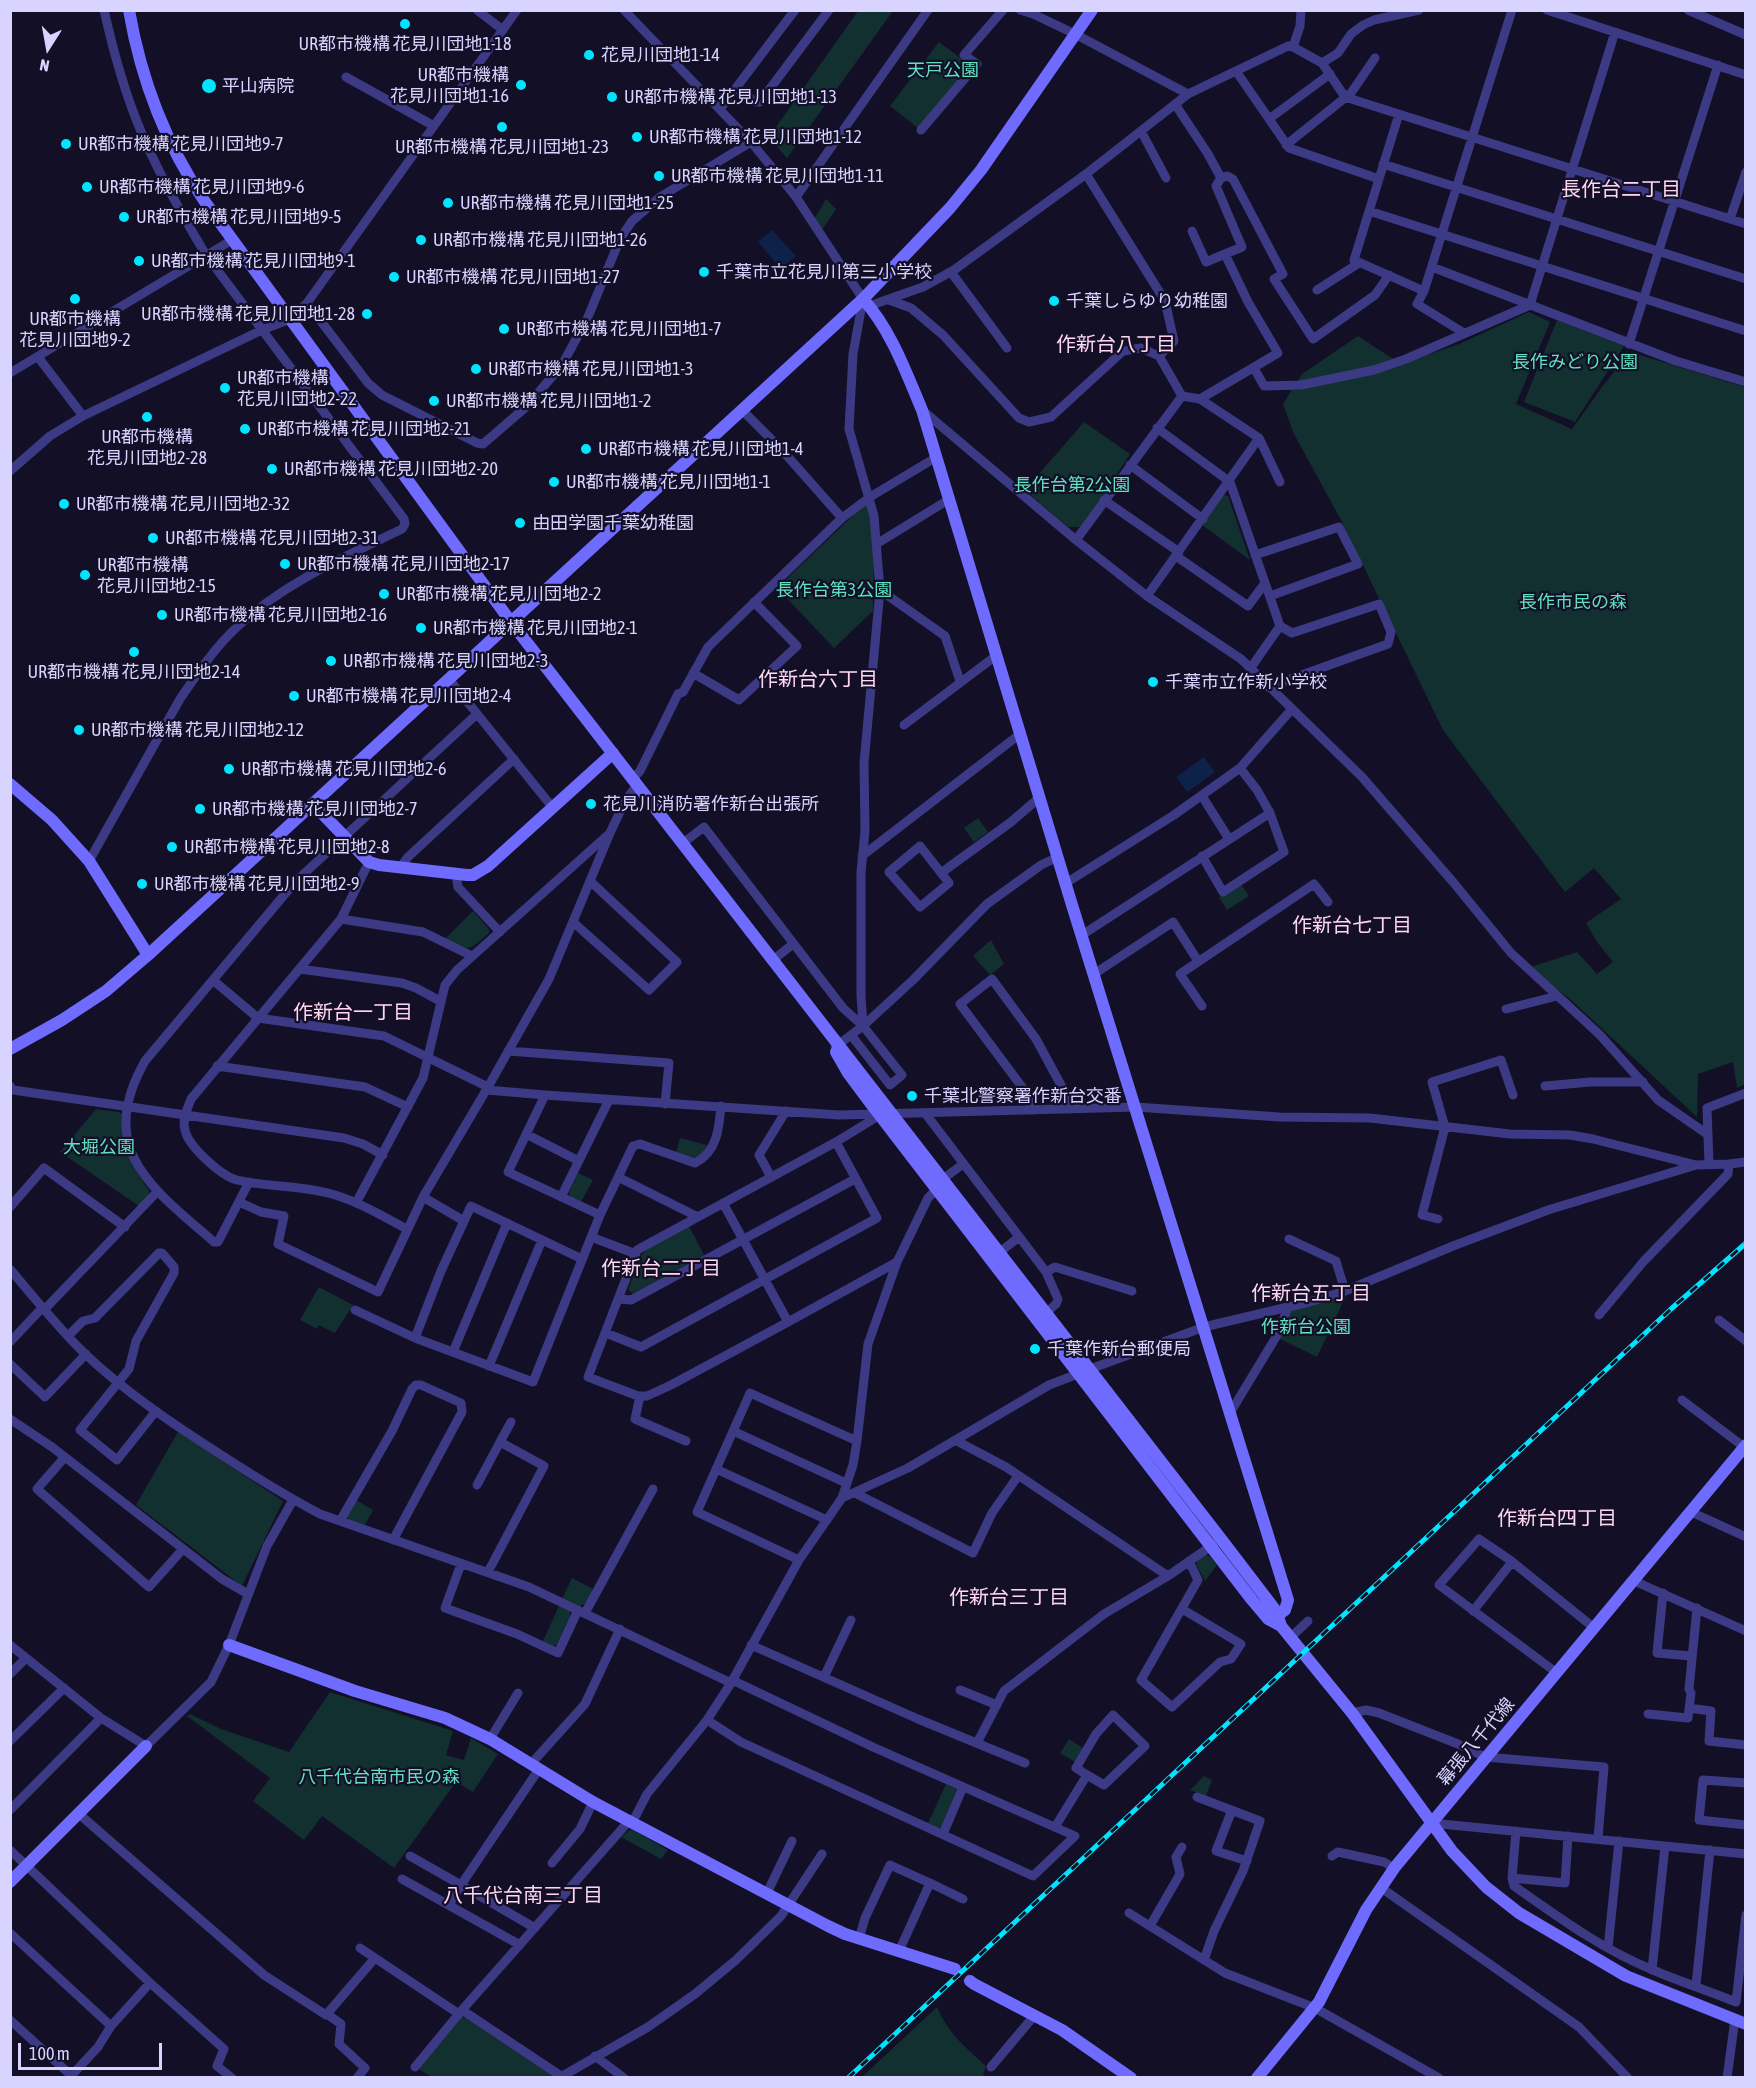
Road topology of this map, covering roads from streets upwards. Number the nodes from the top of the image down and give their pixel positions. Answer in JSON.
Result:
{"nodes":[{"id":1,"x":104,"y":10,"type":"edge"},
{"id":2,"x":129,"y":10,"type":"edge"},
{"id":3,"x":477,"y":10,"type":"edge"},
{"id":4,"x":517,"y":10,"type":"edge"},
{"id":5,"x":795,"y":10,"type":"edge"},
{"id":6,"x":829,"y":10,"type":"edge"},
{"id":7,"x":928,"y":10,"type":"edge"},
{"id":8,"x":1003,"y":10,"type":"edge"},
{"id":9,"x":1020,"y":10,"type":"edge"},
{"id":10,"x":1092,"y":10,"type":"edge"},
{"id":11,"x":1301,"y":10,"type":"edge"},
{"id":12,"x":1419,"y":10,"type":"edge"},
{"id":13,"x":1512,"y":10,"type":"edge"},
{"id":14,"x":1688,"y":10,"type":"edge"},
{"id":15,"x":624,"y":11,"type":"edge"},
{"id":16,"x":1553,"y":11,"type":"edge"},
{"id":17,"x":503,"y":30,"type":"junction"},
{"id":18,"x":1615,"y":32,"type":"junction"},
{"id":19,"x":1075,"y":34,"type":"junction"},
{"id":20,"x":1746,"y":35,"type":"edge"},
{"id":21,"x":1293,"y":47,"type":"junction"},
{"id":22,"x":1375,"y":58,"type":"dead end"},
{"id":23,"x":1322,"y":63,"type":"junction"},
{"id":24,"x":1718,"y":66,"type":"junction"},
{"id":25,"x":1236,"y":71,"type":"junction"},
{"id":26,"x":1330,"y":74,"type":"junction"},
{"id":27,"x":1746,"y":75,"type":"edge"},
{"id":28,"x":346,"y":77,"type":"dead end"},
{"id":29,"x":737,"y":87,"type":"junction"},
{"id":30,"x":1188,"y":94,"type":"junction"},
{"id":31,"x":1345,"y":97,"type":"junction"},
{"id":32,"x":1175,"y":104,"type":"junction"},
{"id":33,"x":720,"y":109,"type":"junction"},
{"id":34,"x":1399,"y":114,"type":"junction"},
{"id":35,"x":1269,"y":119,"type":"junction"},
{"id":36,"x":434,"y":126,"type":"junction"},
{"id":37,"x":921,"y":130,"type":"dead end"},
{"id":38,"x":1141,"y":131,"type":"junction"},
{"id":39,"x":1472,"y":137,"type":"junction"},
{"id":40,"x":751,"y":142,"type":"junction"},
{"id":41,"x":1286,"y":145,"type":"junction"},
{"id":42,"x":1383,"y":164,"type":"junction"},
{"id":43,"x":1572,"y":169,"type":"junction"},
{"id":44,"x":1746,"y":172,"type":"edge"},
{"id":45,"x":1086,"y":174,"type":"junction"},
{"id":46,"x":1166,"y":178,"type":"dead end"},
{"id":47,"x":1221,"y":178,"type":"junction"},
{"id":48,"x":1378,"y":179,"type":"junction"},
{"id":49,"x":1457,"y":187,"type":"junction"},
{"id":50,"x":796,"y":197,"type":"junction"},
{"id":51,"x":1674,"y":201,"type":"junction"},
{"id":52,"x":1369,"y":211,"type":"junction"},
{"id":53,"x":1557,"y":219,"type":"junction"},
{"id":54,"x":1730,"y":219,"type":"junction"},
{"id":55,"x":1746,"y":224,"type":"edge"},
{"id":56,"x":1192,"y":231,"type":"dead end"},
{"id":57,"x":1442,"y":235,"type":"junction"},
{"id":58,"x":232,"y":240,"type":"junction"},
{"id":59,"x":1658,"y":252,"type":"junction"},
{"id":60,"x":1225,"y":254,"type":"junction"},
{"id":61,"x":206,"y":255,"type":"junction"},
{"id":62,"x":1359,"y":263,"type":"junction"},
{"id":63,"x":1542,"y":266,"type":"junction"},
{"id":64,"x":1432,"y":267,"type":"junction"},
{"id":65,"x":951,"y":272,"type":"junction"},
{"id":66,"x":1389,"y":275,"type":"junction"},
{"id":67,"x":1746,"y":279,"type":"edge"},
{"id":68,"x":1317,"y":290,"type":"dead end"},
{"id":69,"x":1424,"y":291,"type":"junction"},
{"id":70,"x":1643,"y":299,"type":"junction"},
{"id":71,"x":890,"y":300,"type":"junction"},
{"id":72,"x":307,"y":303,"type":"junction"},
{"id":73,"x":866,"y":303,"type":"junction"},
{"id":74,"x":1530,"y":305,"type":"junction"},
{"id":75,"x":290,"y":319,"type":"junction"},
{"id":76,"x":262,"y":330,"type":"junction"},
{"id":77,"x":1746,"y":331,"type":"edge"},
{"id":78,"x":1464,"y":333,"type":"junction"},
{"id":79,"x":1629,"y":344,"type":"junction"},
{"id":80,"x":1007,"y":348,"type":"dead end"},
{"id":81,"x":1159,"y":356,"type":"junction"},
{"id":82,"x":38,"y":357,"type":"junction"},
{"id":83,"x":1254,"y":368,"type":"junction"},
{"id":84,"x":10,"y":373,"type":"edge"},
{"id":85,"x":1746,"y":382,"type":"edge"},
{"id":86,"x":1182,"y":396,"type":"junction"},
{"id":87,"x":1200,"y":399,"type":"junction"},
{"id":88,"x":741,"y":409,"type":"junction"},
{"id":89,"x":922,"y":410,"type":"junction"},
{"id":90,"x":83,"y":416,"type":"junction"},
{"id":91,"x":1157,"y":428,"type":"junction"},
{"id":92,"x":1259,"y":438,"type":"junction"},
{"id":93,"x":935,"y":458,"type":"junction"},
{"id":94,"x":1130,"y":465,"type":"junction"},
{"id":95,"x":10,"y":471,"type":"edge"},
{"id":96,"x":1230,"y":482,"type":"junction"},
{"id":97,"x":1280,"y":482,"type":"dead end"},
{"id":98,"x":870,"y":497,"type":"junction"},
{"id":99,"x":948,"y":500,"type":"junction"},
{"id":100,"x":1104,"y":500,"type":"junction"},
{"id":101,"x":842,"y":518,"type":"junction"},
{"id":102,"x":1203,"y":519,"type":"junction"},
{"id":103,"x":1076,"y":540,"type":"junction"},
{"id":104,"x":878,"y":543,"type":"junction"},
{"id":105,"x":1177,"y":554,"type":"junction"},
{"id":106,"x":1255,"y":555,"type":"junction"},
{"id":107,"x":1265,"y":583,"type":"junction"},
{"id":108,"x":880,"y":590,"type":"junction"},
{"id":109,"x":1147,"y":596,"type":"junction"},
{"id":110,"x":1270,"y":596,"type":"junction"},
{"id":111,"x":754,"y":602,"type":"junction"},
{"id":112,"x":511,"y":622,"type":"junction"},
{"id":113,"x":1280,"y":626,"type":"junction"},
{"id":114,"x":997,"y":655,"type":"junction"},
{"id":115,"x":1250,"y":669,"type":"junction"},
{"id":116,"x":693,"y":673,"type":"junction"},
{"id":117,"x":449,"y":679,"type":"junction"},
{"id":118,"x":960,"y":681,"type":"junction"},
{"id":119,"x":1268,"y":687,"type":"junction"},
{"id":120,"x":1292,"y":710,"type":"junction"},
{"id":121,"x":477,"y":714,"type":"junction"},
{"id":122,"x":904,"y":725,"type":"dead end"},
{"id":123,"x":1020,"y":734,"type":"junction"},
{"id":124,"x":613,"y":753,"type":"junction"},
{"id":125,"x":514,"y":759,"type":"junction"},
{"id":126,"x":1240,"y":768,"type":"junction"},
{"id":127,"x":635,"y":781,"type":"junction"},
{"id":128,"x":10,"y":784,"type":"edge"},
{"id":129,"x":1202,"y":796,"type":"junction"},
{"id":130,"x":1040,"y":797,"type":"junction"},
{"id":131,"x":313,"y":804,"type":"junction"},
{"id":132,"x":553,"y":808,"type":"junction"},
{"id":133,"x":1270,"y":813,"type":"junction"},
{"id":134,"x":610,"y":833,"type":"junction"},
{"id":135,"x":343,"y":837,"type":"junction"},
{"id":136,"x":1229,"y":839,"type":"junction"},
{"id":137,"x":683,"y":843,"type":"junction"},
{"id":138,"x":862,"y":856,"type":"junction"},
{"id":139,"x":1202,"y":856,"type":"junction"},
{"id":140,"x":1058,"y":857,"type":"junction"},
{"id":141,"x":89,"y":861,"type":"junction"},
{"id":142,"x":369,"y":862,"type":"junction"},
{"id":143,"x":400,"y":868,"type":"junction"},
{"id":144,"x":941,"y":873,"type":"junction"},
{"id":145,"x":456,"y":875,"type":"junction"},
{"id":146,"x":590,"y":881,"type":"junction"},
{"id":147,"x":1066,"y":883,"type":"junction"},
{"id":148,"x":1328,"y":902,"type":"dead end"},
{"id":149,"x":341,"y":919,"type":"junction"},
{"id":150,"x":573,"y":922,"type":"junction"},
{"id":151,"x":500,"y":932,"type":"junction"},
{"id":152,"x":1082,"y":935,"type":"junction"},
{"id":153,"x":793,"y":944,"type":"junction"},
{"id":154,"x":148,"y":955,"type":"junction"},
{"id":155,"x":472,"y":956,"type":"junction"},
{"id":156,"x":772,"y":960,"type":"junction"},
{"id":157,"x":1198,"y":961,"type":"junction"},
{"id":158,"x":300,"y":969,"type":"junction"},
{"id":159,"x":1094,"y":974,"type":"junction"},
{"id":160,"x":213,"y":981,"type":"junction"},
{"id":161,"x":1557,"y":996,"type":"junction"},
{"id":162,"x":440,"y":1001,"type":"junction"},
{"id":163,"x":1202,"y":1006,"type":"dead end"},
{"id":164,"x":1506,"y":1009,"type":"dead end"},
{"id":165,"x":258,"y":1018,"type":"junction"},
{"id":166,"x":863,"y":1026,"type":"junction"},
{"id":167,"x":851,"y":1035,"type":"junction"},
{"id":168,"x":836,"y":1047,"type":"junction"},
{"id":169,"x":10,"y":1049,"type":"edge"},
{"id":170,"x":508,"y":1051,"type":"junction"},
{"id":171,"x":429,"y":1057,"type":"junction"},
{"id":172,"x":217,"y":1066,"type":"junction"},
{"id":173,"x":1642,"y":1082,"type":"junction"},
{"id":174,"x":10,"y":1086,"type":"edge"},
{"id":175,"x":1545,"y":1086,"type":"dead end"},
{"id":176,"x":488,"y":1089,"type":"junction"},
{"id":177,"x":1746,"y":1093,"type":"edge"},
{"id":178,"x":545,"y":1095,"type":"junction"},
{"id":179,"x":1513,"y":1095,"type":"dead end"},
{"id":180,"x":609,"y":1100,"type":"junction"},
{"id":181,"x":665,"y":1104,"type":"junction"},
{"id":182,"x":721,"y":1106,"type":"junction"},
{"id":183,"x":408,"y":1107,"type":"junction"},
{"id":184,"x":1136,"y":1107,"type":"junction"},
{"id":185,"x":126,"y":1108,"type":"junction"},
{"id":186,"x":1070,"y":1109,"type":"junction"},
{"id":187,"x":1034,"y":1110,"type":"junction"},
{"id":188,"x":786,"y":1111,"type":"junction"},
{"id":189,"x":925,"y":1113,"type":"junction"},
{"id":190,"x":880,"y":1115,"type":"junction"},
{"id":191,"x":894,"y":1115,"type":"junction"},
{"id":192,"x":184,"y":1116,"type":"junction"},
{"id":193,"x":1445,"y":1127,"type":"junction"},
{"id":194,"x":526,"y":1134,"type":"junction"},
{"id":195,"x":1707,"y":1134,"type":"junction"},
{"id":196,"x":836,"y":1142,"type":"junction"},
{"id":197,"x":383,"y":1155,"type":"junction"},
{"id":198,"x":579,"y":1161,"type":"junction"},
{"id":199,"x":1746,"y":1162,"type":"edge"},
{"id":200,"x":963,"y":1164,"type":"junction"},
{"id":201,"x":1709,"y":1164,"type":"junction"},
{"id":202,"x":1729,"y":1164,"type":"junction"},
{"id":203,"x":1696,"y":1165,"type":"junction"},
{"id":204,"x":771,"y":1177,"type":"junction"},
{"id":205,"x":618,"y":1178,"type":"junction"},
{"id":206,"x":855,"y":1179,"type":"junction"},
{"id":207,"x":249,"y":1182,"type":"junction"},
{"id":208,"x":940,"y":1184,"type":"junction"},
{"id":209,"x":157,"y":1192,"type":"junction"},
{"id":210,"x":423,"y":1197,"type":"junction"},
{"id":211,"x":561,"y":1197,"type":"junction"},
{"id":212,"x":239,"y":1202,"type":"junction"},
{"id":213,"x":356,"y":1203,"type":"junction"},
{"id":214,"x":723,"y":1203,"type":"junction"},
{"id":215,"x":10,"y":1207,"type":"edge"},
{"id":216,"x":600,"y":1215,"type":"junction"},
{"id":217,"x":698,"y":1217,"type":"junction"},
{"id":218,"x":1438,"y":1219,"type":"dead end"},
{"id":219,"x":464,"y":1221,"type":"junction"},
{"id":220,"x":507,"y":1223,"type":"junction"},
{"id":221,"x":125,"y":1227,"type":"junction"},
{"id":222,"x":408,"y":1228,"type":"junction"},
{"id":223,"x":591,"y":1237,"type":"junction"},
{"id":224,"x":1019,"y":1237,"type":"junction"},
{"id":225,"x":1289,"y":1239,"type":"dead end"},
{"id":226,"x":542,"y":1240,"type":"junction"},
{"id":227,"x":743,"y":1240,"type":"junction"},
{"id":228,"x":636,"y":1254,"type":"junction"},
{"id":229,"x":995,"y":1255,"type":"junction"},
{"id":230,"x":582,"y":1259,"type":"junction"},
{"id":231,"x":897,"y":1262,"type":"junction"},
{"id":232,"x":1046,"y":1272,"type":"junction"},
{"id":233,"x":12,"y":1274,"type":"edge"},
{"id":234,"x":763,"y":1279,"type":"junction"},
{"id":235,"x":1132,"y":1291,"type":"dead end"},
{"id":236,"x":1345,"y":1291,"type":"junction"},
{"id":237,"x":619,"y":1299,"type":"junction"},
{"id":238,"x":1288,"y":1308,"type":"junction"},
{"id":239,"x":43,"y":1309,"type":"junction"},
{"id":240,"x":355,"y":1310,"type":"dead end"},
{"id":241,"x":1047,"y":1312,"type":"junction"},
{"id":242,"x":1599,"y":1315,"type":"dead end"},
{"id":243,"x":1719,"y":1320,"type":"dead end"},
{"id":244,"x":788,"y":1322,"type":"junction"},
{"id":245,"x":1204,"y":1327,"type":"junction"},
{"id":246,"x":606,"y":1332,"type":"junction"},
{"id":247,"x":68,"y":1336,"type":"junction"},
{"id":248,"x":415,"y":1338,"type":"junction"},
{"id":249,"x":1746,"y":1341,"type":"edge"},
{"id":250,"x":10,"y":1342,"type":"edge"},
{"id":251,"x":453,"y":1352,"type":"junction"},
{"id":252,"x":86,"y":1354,"type":"junction"},
{"id":253,"x":10,"y":1365,"type":"edge"},
{"id":254,"x":489,"y":1366,"type":"junction"},
{"id":255,"x":1084,"y":1371,"type":"junction"},
{"id":256,"x":119,"y":1382,"type":"junction"},
{"id":257,"x":640,"y":1396,"type":"junction"},
{"id":258,"x":1682,"y":1400,"type":"dead end"},
{"id":259,"x":156,"y":1411,"type":"junction"},
{"id":260,"x":1230,"y":1413,"type":"junction"},
{"id":261,"x":10,"y":1419,"type":"edge"},
{"id":262,"x":511,"y":1422,"type":"dead end"},
{"id":263,"x":733,"y":1431,"type":"junction"},
{"id":264,"x":955,"y":1440,"type":"junction"},
{"id":265,"x":686,"y":1441,"type":"dead end"},
{"id":266,"x":858,"y":1441,"type":"junction"},
{"id":267,"x":500,"y":1442,"type":"junction"},
{"id":268,"x":1745,"y":1446,"type":"edge"},
{"id":269,"x":64,"y":1458,"type":"junction"},
{"id":270,"x":716,"y":1469,"type":"junction"},
{"id":271,"x":1018,"y":1476,"type":"junction"},
{"id":272,"x":846,"y":1483,"type":"junction"},
{"id":273,"x":477,"y":1485,"type":"dead end"},
{"id":274,"x":654,"y":1489,"type":"dead end"},
{"id":275,"x":855,"y":1493,"type":"junction"},
{"id":276,"x":842,"y":1498,"type":"junction"},
{"id":277,"x":292,"y":1500,"type":"junction"},
{"id":278,"x":1689,"y":1511,"type":"junction"},
{"id":279,"x":827,"y":1520,"type":"junction"},
{"id":280,"x":340,"y":1521,"type":"junction"},
{"id":281,"x":1746,"y":1537,"type":"edge"},
{"id":282,"x":393,"y":1540,"type":"junction"},
{"id":283,"x":1216,"y":1543,"type":"junction"},
{"id":284,"x":183,"y":1549,"type":"junction"},
{"id":285,"x":799,"y":1560,"type":"junction"},
{"id":286,"x":1189,"y":1561,"type":"junction"},
{"id":287,"x":1512,"y":1562,"type":"junction"},
{"id":288,"x":461,"y":1564,"type":"junction"},
{"id":289,"x":488,"y":1572,"type":"junction"},
{"id":290,"x":1168,"y":1575,"type":"junction"},
{"id":291,"x":1632,"y":1580,"type":"junction"},
{"id":292,"x":1663,"y":1593,"type":"junction"},
{"id":293,"x":248,"y":1594,"type":"junction"},
{"id":294,"x":1697,"y":1608,"type":"junction"},
{"id":295,"x":1182,"y":1609,"type":"junction"},
{"id":296,"x":582,"y":1611,"type":"junction"},
{"id":297,"x":1473,"y":1611,"type":"junction"},
{"id":298,"x":851,"y":1620,"type":"dead end"},
{"id":299,"x":1279,"y":1621,"type":"junction"},
{"id":300,"x":1308,"y":1621,"type":"dead end"},
{"id":301,"x":1593,"y":1628,"type":"junction"},
{"id":302,"x":620,"y":1629,"type":"junction"},
{"id":303,"x":1746,"y":1631,"type":"edge"},
{"id":304,"x":1290,"y":1638,"type":"junction"},
{"id":305,"x":10,"y":1645,"type":"edge"},
{"id":306,"x":229,"y":1645,"type":"junction"},
{"id":307,"x":751,"y":1645,"type":"junction"},
{"id":308,"x":1691,"y":1656,"type":"junction"},
{"id":309,"x":26,"y":1658,"type":"junction"},
{"id":310,"x":1557,"y":1673,"type":"junction"},
{"id":311,"x":10,"y":1674,"type":"edge"},
{"id":312,"x":824,"y":1677,"type":"junction"},
{"id":313,"x":732,"y":1682,"type":"junction"},
{"id":314,"x":64,"y":1688,"type":"junction"},
{"id":315,"x":960,"y":1690,"type":"dead end"},
{"id":316,"x":518,"y":1693,"type":"dead end"},
{"id":317,"x":997,"y":1705,"type":"junction"},
{"id":318,"x":1689,"y":1708,"type":"junction"},
{"id":319,"x":1352,"y":1713,"type":"junction"},
{"id":320,"x":1648,"y":1714,"type":"dead end"},
{"id":321,"x":101,"y":1718,"type":"junction"},
{"id":322,"x":707,"y":1720,"type":"junction"},
{"id":323,"x":490,"y":1738,"type":"junction"},
{"id":324,"x":10,"y":1741,"type":"edge"},
{"id":325,"x":977,"y":1743,"type":"junction"},
{"id":326,"x":1746,"y":1745,"type":"edge"},
{"id":327,"x":146,"y":1746,"type":"junction"},
{"id":328,"x":1485,"y":1757,"type":"junction"},
{"id":329,"x":1025,"y":1763,"type":"dead end"},
{"id":330,"x":535,"y":1767,"type":"junction"},
{"id":331,"x":1087,"y":1775,"type":"junction"},
{"id":332,"x":1746,"y":1783,"type":"edge"},
{"id":333,"x":963,"y":1787,"type":"junction"},
{"id":334,"x":1197,"y":1797,"type":"dead end"},
{"id":335,"x":593,"y":1802,"type":"junction"},
{"id":336,"x":10,"y":1810,"type":"edge"},
{"id":337,"x":1232,"y":1810,"type":"junction"},
{"id":338,"x":79,"y":1814,"type":"junction"},
{"id":339,"x":630,"y":1822,"type":"junction"},
{"id":340,"x":1431,"y":1823,"type":"junction"},
{"id":341,"x":1746,"y":1826,"type":"edge"},
{"id":342,"x":1055,"y":1827,"type":"junction"},
{"id":343,"x":1516,"y":1831,"type":"junction"},
{"id":344,"x":943,"y":1834,"type":"junction"},
{"id":345,"x":1568,"y":1836,"type":"junction"},
{"id":346,"x":1598,"y":1838,"type":"junction"},
{"id":347,"x":792,"y":1841,"type":"dead end"},
{"id":348,"x":1619,"y":1841,"type":"junction"},
{"id":349,"x":1665,"y":1846,"type":"junction"},
{"id":350,"x":1182,"y":1847,"type":"dead end"},
{"id":351,"x":10,"y":1850,"type":"edge"},
{"id":352,"x":1710,"y":1850,"type":"junction"},
{"id":353,"x":822,"y":1854,"type":"dead end"},
{"id":354,"x":1746,"y":1854,"type":"edge"},
{"id":355,"x":410,"y":1856,"type":"dead end"},
{"id":356,"x":1332,"y":1856,"type":"dead end"},
{"id":357,"x":1247,"y":1861,"type":"junction"},
{"id":358,"x":552,"y":1863,"type":"dead end"},
{"id":359,"x":27,"y":1866,"type":"junction"},
{"id":360,"x":1394,"y":1868,"type":"junction"},
{"id":361,"x":402,"y":1878,"type":"dead end"},
{"id":362,"x":1512,"y":1878,"type":"junction"},
{"id":363,"x":10,"y":1882,"type":"edge"},
{"id":364,"x":930,"y":1883,"type":"junction"},
{"id":365,"x":461,"y":1886,"type":"junction"},
{"id":366,"x":1380,"y":1887,"type":"junction"},
{"id":367,"x":767,"y":1893,"type":"junction"},
{"id":368,"x":963,"y":1899,"type":"dead end"},
{"id":369,"x":448,"y":1905,"type":"junction"},
{"id":370,"x":789,"y":1906,"type":"junction"},
{"id":371,"x":1129,"y":1913,"type":"dead end"},
{"id":372,"x":1746,"y":1916,"type":"edge"},
{"id":373,"x":1150,"y":1926,"type":"junction"},
{"id":374,"x":535,"y":1928,"type":"junction"},
{"id":375,"x":10,"y":1933,"type":"edge"},
{"id":376,"x":859,"y":1939,"type":"junction"},
{"id":377,"x":520,"y":1945,"type":"junction"},
{"id":378,"x":360,"y":1948,"type":"dead end"},
{"id":379,"x":1608,"y":1948,"type":"junction"},
{"id":380,"x":899,"y":1951,"type":"junction"},
{"id":381,"x":375,"y":1958,"type":"junction"},
{"id":382,"x":1204,"y":1960,"type":"junction"},
{"id":383,"x":955,"y":1969,"type":"tunnel mouth"},
{"id":384,"x":1652,"y":1970,"type":"junction"},
{"id":385,"x":970,"y":1981,"type":"tunnel mouth"},
{"id":386,"x":150,"y":1983,"type":"junction"},
{"id":387,"x":1696,"y":1985,"type":"junction"},
{"id":388,"x":1315,"y":2008,"type":"junction"},
{"id":389,"x":461,"y":2012,"type":"junction"},
{"id":390,"x":327,"y":2014,"type":"junction"},
{"id":391,"x":1034,"y":2016,"type":"junction"},
{"id":392,"x":10,"y":2020,"type":"edge"},
{"id":393,"x":1740,"y":2021,"type":"edge"},
{"id":394,"x":111,"y":2026,"type":"junction"},
{"id":395,"x":595,"y":2056,"type":"junction"},
{"id":396,"x":415,"y":2067,"type":"dead end"},
{"id":397,"x":991,"y":2067,"type":"dead end"},
{"id":398,"x":73,"y":2076,"type":"edge"},
{"id":399,"x":560,"y":2077,"type":"edge"},
{"id":400,"x":232,"y":2078,"type":"edge"},
{"id":401,"x":357,"y":2078,"type":"edge"},
{"id":402,"x":624,"y":2078,"type":"edge"},
{"id":403,"x":1131,"y":2078,"type":"edge"},
{"id":404,"x":1257,"y":2078,"type":"edge"},
{"id":405,"x":1439,"y":2078,"type":"edge"},
{"id":406,"x":1629,"y":2078,"type":"edge"},
{"id":407,"x":1727,"y":2078,"type":"edge"}],
"edges":[{"from":1,"to":61,"type":"street"},
{"from":2,"to":58,"type":"street"},
{"from":3,"to":17,"type":"street"},
{"from":4,"to":17,"type":"street"},
{"from":5,"to":29,"type":"street"},
{"from":6,"to":29,"type":"street"},
{"from":7,"to":50,"type":"street"},
{"from":8,"to":37,"type":"street"},
{"from":9,"to":19,"type":"street"},
{"from":10,"to":19,"type":"street"},
{"from":11,"to":21,"type":"street"},
{"from":12,"to":23,"type":"street"},
{"from":13,"to":39,"type":"street"},
{"from":14,"to":20,"type":"street"},
{"from":15,"to":33,"type":"street"},
{"from":16,"to":18,"type":"street"},
{"from":17,"to":36,"type":"street"},
{"from":18,"to":24,"type":"street"},
{"from":18,"to":43,"type":"street"},
{"from":19,"to":30,"type":"street"},
{"from":19,"to":73,"type":"street"},
{"from":21,"to":23,"type":"street"},
{"from":21,"to":25,"type":"street"},
{"from":22,"to":31,"type":"street"},
{"from":23,"to":26,"type":"street"},
{"from":24,"to":27,"type":"street"},
{"from":24,"to":51,"type":"street"},
{"from":25,"to":30,"type":"street"},
{"from":25,"to":35,"type":"street"},
{"from":26,"to":31,"type":"street"},
{"from":26,"to":35,"type":"street"},
{"from":28,"to":36,"type":"street"},
{"from":29,"to":33,"type":"street"},
{"from":30,"to":32,"type":"street"},
{"from":31,"to":34,"type":"street"},
{"from":31,"to":41,"type":"street"},
{"from":32,"to":38,"type":"street"},
{"from":32,"to":47,"type":"street"},
{"from":33,"to":40,"type":"street"},
{"from":34,"to":39,"type":"street"},
{"from":34,"to":42,"type":"street"},
{"from":35,"to":41,"type":"street"},
{"from":36,"to":72,"type":"street"},
{"from":38,"to":45,"type":"street"},
{"from":38,"to":46,"type":"street"},
{"from":39,"to":43,"type":"street"},
{"from":39,"to":49,"type":"street"},
{"from":40,"to":50,"type":"street"},
{"from":40,"to":72,"type":"street"},
{"from":41,"to":48,"type":"street"},
{"from":42,"to":48,"type":"street"},
{"from":42,"to":49,"type":"street"},
{"from":43,"to":51,"type":"street"},
{"from":43,"to":53,"type":"street"},
{"from":44,"to":54,"type":"street"},
{"from":45,"to":65,"type":"street"},
{"from":45,"to":81,"type":"street"},
{"from":47,"to":60,"type":"street"},
{"from":47,"to":66,"type":"street"},
{"from":48,"to":52,"type":"street"},
{"from":49,"to":53,"type":"street"},
{"from":49,"to":57,"type":"street"},
{"from":50,"to":73,"type":"street"},
{"from":51,"to":54,"type":"street"},
{"from":51,"to":59,"type":"street"},
{"from":52,"to":57,"type":"street"},
{"from":52,"to":62,"type":"street"},
{"from":53,"to":59,"type":"street"},
{"from":53,"to":63,"type":"street"},
{"from":54,"to":55,"type":"street"},
{"from":56,"to":60,"type":"street"},
{"from":57,"to":63,"type":"street"},
{"from":57,"to":64,"type":"street"},
{"from":58,"to":61,"type":"street"},
{"from":58,"to":75,"type":"street"},
{"from":59,"to":67,"type":"street"},
{"from":59,"to":70,"type":"street"},
{"from":60,"to":83,"type":"street"},
{"from":61,"to":76,"type":"street"},
{"from":61,"to":82,"type":"street"},
{"from":62,"to":66,"type":"street"},
{"from":62,"to":68,"type":"street"},
{"from":63,"to":70,"type":"street"},
{"from":63,"to":74,"type":"street"},
{"from":64,"to":69,"type":"street"},
{"from":64,"to":74,"type":"street"},
{"from":65,"to":71,"type":"street"},
{"from":65,"to":80,"type":"street"},
{"from":66,"to":69,"type":"street"},
{"from":69,"to":78,"type":"street"},
{"from":70,"to":77,"type":"street"},
{"from":70,"to":79,"type":"street"},
{"from":71,"to":73,"type":"street"},
{"from":71,"to":81,"type":"street"},
{"from":72,"to":75,"type":"street"},
{"from":73,"to":88,"type":"street"},
{"from":73,"to":89,"type":"street"},
{"from":73,"to":98,"type":"street"},
{"from":74,"to":78,"type":"street"},
{"from":74,"to":79,"type":"street"},
{"from":75,"to":76,"type":"street"},
{"from":75,"to":112,"type":"street"},
{"from":76,"to":90,"type":"street"},
{"from":76,"to":141,"type":"street"},
{"from":78,"to":83,"type":"street"},
{"from":79,"to":85,"type":"street"},
{"from":81,"to":86,"type":"street"},
{"from":82,"to":84,"type":"street"},
{"from":82,"to":90,"type":"street"},
{"from":83,"to":87,"type":"street"},
{"from":86,"to":87,"type":"street"},
{"from":86,"to":91,"type":"street"},
{"from":87,"to":92,"type":"street"},
{"from":88,"to":101,"type":"street"},
{"from":88,"to":112,"type":"street"},
{"from":89,"to":93,"type":"street"},
{"from":89,"to":103,"type":"street"},
{"from":90,"to":95,"type":"street"},
{"from":91,"to":94,"type":"street"},
{"from":91,"to":96,"type":"street"},
{"from":92,"to":96,"type":"street"},
{"from":92,"to":97,"type":"street"},
{"from":93,"to":98,"type":"street"},
{"from":93,"to":99,"type":"street"},
{"from":94,"to":100,"type":"street"},
{"from":94,"to":102,"type":"street"},
{"from":96,"to":102,"type":"street"},
{"from":96,"to":106,"type":"street"},
{"from":98,"to":101,"type":"street"},
{"from":98,"to":104,"type":"street"},
{"from":99,"to":104,"type":"street"},
{"from":99,"to":114,"type":"street"},
{"from":100,"to":103,"type":"street"},
{"from":100,"to":105,"type":"street"},
{"from":101,"to":111,"type":"street"},
{"from":102,"to":105,"type":"street"},
{"from":103,"to":109,"type":"street"},
{"from":104,"to":108,"type":"street"},
{"from":105,"to":107,"type":"street"},
{"from":105,"to":109,"type":"street"},
{"from":106,"to":107,"type":"street"},
{"from":106,"to":110,"type":"street"},
{"from":107,"to":110,"type":"street"},
{"from":108,"to":118,"type":"street"},
{"from":108,"to":138,"type":"street"},
{"from":109,"to":115,"type":"street"},
{"from":110,"to":113,"type":"street"},
{"from":111,"to":116,"type":"street"},
{"from":111,"to":116,"type":"street"},
{"from":112,"to":117,"type":"street"},
{"from":112,"to":124,"type":"street"},
{"from":113,"to":115,"type":"street"},
{"from":113,"to":119,"type":"street"},
{"from":114,"to":118,"type":"street"},
{"from":114,"to":123,"type":"street"},
{"from":115,"to":119,"type":"street"},
{"from":116,"to":127,"type":"street"},
{"from":117,"to":121,"type":"street"},
{"from":117,"to":131,"type":"street"},
{"from":118,"to":122,"type":"street"},
{"from":119,"to":120,"type":"street"},
{"from":120,"to":126,"type":"street"},
{"from":120,"to":161,"type":"street"},
{"from":121,"to":125,"type":"street"},
{"from":121,"to":135,"type":"street"},
{"from":123,"to":130,"type":"street"},
{"from":123,"to":138,"type":"street"},
{"from":124,"to":127,"type":"street"},
{"from":124,"to":132,"type":"street"},
{"from":125,"to":132,"type":"street"},
{"from":125,"to":143,"type":"street"},
{"from":126,"to":129,"type":"street"},
{"from":126,"to":133,"type":"street"},
{"from":127,"to":134,"type":"street"},
{"from":127,"to":137,"type":"street"},
{"from":128,"to":141,"type":"street"},
{"from":129,"to":136,"type":"street"},
{"from":129,"to":147,"type":"street"},
{"from":130,"to":140,"type":"street"},
{"from":130,"to":144,"type":"street"},
{"from":131,"to":135,"type":"street"},
{"from":131,"to":154,"type":"street"},
{"from":132,"to":145,"type":"street"},
{"from":133,"to":136,"type":"street"},
{"from":133,"to":139,"type":"street"},
{"from":134,"to":146,"type":"street"},
{"from":134,"to":151,"type":"street"},
{"from":135,"to":142,"type":"street"},
{"from":135,"to":160,"type":"street"},
{"from":136,"to":139,"type":"street"},
{"from":137,"to":153,"type":"street"},
{"from":137,"to":156,"type":"street"},
{"from":138,"to":166,"type":"street"},
{"from":139,"to":152,"type":"street"},
{"from":140,"to":147,"type":"street"},
{"from":140,"to":166,"type":"street"},
{"from":141,"to":154,"type":"street"},
{"from":142,"to":143,"type":"street"},
{"from":142,"to":149,"type":"street"},
{"from":143,"to":145,"type":"street"},
{"from":144,"to":144,"type":"street"},
{"from":145,"to":151,"type":"street"},
{"from":146,"to":150,"type":"street"},
{"from":146,"to":150,"type":"street"},
{"from":147,"to":152,"type":"street"},
{"from":148,"to":157,"type":"street"},
{"from":149,"to":155,"type":"street"},
{"from":149,"to":158,"type":"street"},
{"from":150,"to":170,"type":"street"},
{"from":151,"to":155,"type":"street"},
{"from":152,"to":159,"type":"street"},
{"from":153,"to":156,"type":"street"},
{"from":153,"to":166,"type":"street"},
{"from":154,"to":169,"type":"street"},
{"from":155,"to":162,"type":"street"},
{"from":156,"to":168,"type":"street"},
{"from":157,"to":159,"type":"street"},
{"from":157,"to":163,"type":"street"},
{"from":158,"to":162,"type":"street"},
{"from":158,"to":165,"type":"street"},
{"from":159,"to":184,"type":"street"},
{"from":160,"to":165,"type":"street"},
{"from":160,"to":185,"type":"street"},
{"from":161,"to":164,"type":"street"},
{"from":161,"to":173,"type":"street"},
{"from":162,"to":171,"type":"street"},
{"from":165,"to":171,"type":"street"},
{"from":165,"to":172,"type":"street"},
{"from":166,"to":167,"type":"street"},
{"from":166,"to":167,"type":"street"},
{"from":167,"to":168,"type":"street"},
{"from":168,"to":190,"type":"street"},
{"from":168,"to":191,"type":"street"},
{"from":170,"to":176,"type":"street"},
{"from":170,"to":181,"type":"street"},
{"from":171,"to":176,"type":"street"},
{"from":171,"to":183,"type":"street"},
{"from":172,"to":183,"type":"street"},
{"from":172,"to":192,"type":"street"},
{"from":173,"to":175,"type":"street"},
{"from":173,"to":195,"type":"street"},
{"from":174,"to":185,"type":"street"},
{"from":176,"to":178,"type":"street"},
{"from":176,"to":210,"type":"street"},
{"from":177,"to":195,"type":"street"},
{"from":178,"to":180,"type":"street"},
{"from":178,"to":194,"type":"street"},
{"from":179,"to":193,"type":"street"},
{"from":180,"to":181,"type":"street"},
{"from":180,"to":198,"type":"street"},
{"from":181,"to":182,"type":"street"},
{"from":182,"to":188,"type":"street"},
{"from":182,"to":205,"type":"street"},
{"from":183,"to":197,"type":"street"},
{"from":184,"to":186,"type":"street"},
{"from":184,"to":193,"type":"street"},
{"from":184,"to":245,"type":"street"},
{"from":185,"to":192,"type":"street"},
{"from":185,"to":209,"type":"street"},
{"from":186,"to":187,"type":"street"},
{"from":186,"to":187,"type":"street"},
{"from":187,"to":189,"type":"street"},
{"from":188,"to":190,"type":"street"},
{"from":188,"to":204,"type":"street"},
{"from":189,"to":191,"type":"street"},
{"from":189,"to":200,"type":"street"},
{"from":190,"to":191,"type":"street"},
{"from":190,"to":196,"type":"street"},
{"from":190,"to":208,"type":"street"},
{"from":191,"to":208,"type":"street"},
{"from":192,"to":197,"type":"street"},
{"from":192,"to":207,"type":"street"},
{"from":193,"to":203,"type":"street"},
{"from":193,"to":218,"type":"street"},
{"from":194,"to":198,"type":"street"},
{"from":194,"to":211,"type":"street"},
{"from":195,"to":201,"type":"street"},
{"from":196,"to":204,"type":"street"},
{"from":196,"to":206,"type":"street"},
{"from":197,"to":213,"type":"street"},
{"from":198,"to":211,"type":"street"},
{"from":199,"to":202,"type":"street"},
{"from":200,"to":208,"type":"street"},
{"from":200,"to":224,"type":"street"},
{"from":201,"to":202,"type":"street"},
{"from":201,"to":203,"type":"street"},
{"from":202,"to":242,"type":"street"},
{"from":203,"to":236,"type":"street"},
{"from":204,"to":214,"type":"street"},
{"from":205,"to":216,"type":"street"},
{"from":205,"to":217,"type":"street"},
{"from":206,"to":227,"type":"street"},
{"from":206,"to":234,"type":"street"},
{"from":207,"to":212,"type":"street"},
{"from":207,"to":213,"type":"street"},
{"from":208,"to":229,"type":"street"},
{"from":208,"to":231,"type":"street"},
{"from":209,"to":212,"type":"street"},
{"from":209,"to":221,"type":"street"},
{"from":210,"to":219,"type":"street"},
{"from":210,"to":222,"type":"street"},
{"from":211,"to":216,"type":"street"},
{"from":212,"to":222,"type":"street"},
{"from":213,"to":222,"type":"street"},
{"from":214,"to":217,"type":"street"},
{"from":214,"to":227,"type":"street"},
{"from":215,"to":221,"type":"street"},
{"from":216,"to":223,"type":"street"},
{"from":217,"to":228,"type":"street"},
{"from":219,"to":220,"type":"street"},
{"from":219,"to":248,"type":"street"},
{"from":220,"to":226,"type":"street"},
{"from":220,"to":251,"type":"street"},
{"from":221,"to":239,"type":"street"},
{"from":223,"to":228,"type":"street"},
{"from":223,"to":230,"type":"street"},
{"from":224,"to":229,"type":"street"},
{"from":224,"to":232,"type":"street"},
{"from":225,"to":236,"type":"street"},
{"from":226,"to":230,"type":"street"},
{"from":226,"to":254,"type":"street"},
{"from":227,"to":234,"type":"street"},
{"from":227,"to":237,"type":"street"},
{"from":228,"to":237,"type":"street"},
{"from":229,"to":241,"type":"street"},
{"from":229,"to":255,"type":"street"},
{"from":230,"to":254,"type":"street"},
{"from":231,"to":244,"type":"street"},
{"from":231,"to":266,"type":"street"},
{"from":232,"to":235,"type":"street"},
{"from":232,"to":241,"type":"street"},
{"from":233,"to":239,"type":"street"},
{"from":234,"to":244,"type":"street"},
{"from":234,"to":246,"type":"street"},
{"from":236,"to":238,"type":"street"},
{"from":237,"to":246,"type":"street"},
{"from":238,"to":245,"type":"street"},
{"from":238,"to":260,"type":"street"},
{"from":239,"to":247,"type":"street"},
{"from":239,"to":250,"type":"street"},
{"from":240,"to":248,"type":"street"},
{"from":241,"to":255,"type":"street"},
{"from":243,"to":249,"type":"street"},
{"from":244,"to":257,"type":"street"},
{"from":245,"to":255,"type":"street"},
{"from":245,"to":260,"type":"street"},
{"from":246,"to":257,"type":"street"},
{"from":247,"to":252,"type":"street"},
{"from":247,"to":256,"type":"street"},
{"from":248,"to":251,"type":"street"},
{"from":251,"to":254,"type":"street"},
{"from":252,"to":253,"type":"street"},
{"from":252,"to":256,"type":"street"},
{"from":255,"to":264,"type":"street"},
{"from":255,"to":283,"type":"street"},
{"from":256,"to":259,"type":"street"},
{"from":256,"to":259,"type":"street"},
{"from":257,"to":265,"type":"street"},
{"from":258,"to":268,"type":"street"},
{"from":259,"to":277,"type":"street"},
{"from":260,"to":299,"type":"street"},
{"from":261,"to":269,"type":"street"},
{"from":262,"to":267,"type":"street"},
{"from":263,"to":266,"type":"street"},
{"from":263,"to":270,"type":"street"},
{"from":263,"to":272,"type":"street"},
{"from":264,"to":271,"type":"street"},
{"from":264,"to":275,"type":"street"},
{"from":266,"to":272,"type":"street"},
{"from":267,"to":273,"type":"street"},
{"from":267,"to":289,"type":"street"},
{"from":268,"to":278,"type":"street","name":"幕張八千代線"},
{"from":269,"to":284,"type":"street"},
{"from":269,"to":284,"type":"street"},
{"from":270,"to":279,"type":"street"},
{"from":270,"to":285,"type":"street"},
{"from":271,"to":275,"type":"street"},
{"from":271,"to":290,"type":"street"},
{"from":272,"to":276,"type":"street"},
{"from":274,"to":296,"type":"street"},
{"from":275,"to":276,"type":"street"},
{"from":276,"to":279,"type":"street"},
{"from":277,"to":280,"type":"street"},
{"from":277,"to":293,"type":"street"},
{"from":278,"to":281,"type":"street"},
{"from":278,"to":291,"type":"street","name":"幕張八千代線"},
{"from":279,"to":285,"type":"street"},
{"from":280,"to":282,"type":"street"},
{"from":280,"to":282,"type":"street"},
{"from":282,"to":288,"type":"street"},
{"from":283,"to":286,"type":"street"},
{"from":283,"to":299,"type":"street"},
{"from":284,"to":293,"type":"street"},
{"from":285,"to":307,"type":"street"},
{"from":286,"to":290,"type":"street"},
{"from":286,"to":295,"type":"street"},
{"from":287,"to":297,"type":"street"},
{"from":287,"to":297,"type":"street"},
{"from":287,"to":301,"type":"street"},
{"from":288,"to":289,"type":"street"},
{"from":288,"to":296,"type":"street"},
{"from":289,"to":296,"type":"street"},
{"from":290,"to":317,"type":"street"},
{"from":291,"to":292,"type":"street"},
{"from":291,"to":301,"type":"street","name":"幕張八千代線"},
{"from":292,"to":294,"type":"street"},
{"from":292,"to":308,"type":"street"},
{"from":293,"to":306,"type":"street"},
{"from":294,"to":303,"type":"street"},
{"from":294,"to":308,"type":"street"},
{"from":295,"to":295,"type":"street"},
{"from":296,"to":302,"type":"street"},
{"from":297,"to":310,"type":"street"},
{"from":298,"to":312,"type":"street"},
{"from":299,"to":304,"type":"street"},
{"from":300,"to":304,"type":"street"},
{"from":301,"to":310,"type":"street","name":"幕張八千代線"},
{"from":302,"to":313,"type":"street"},
{"from":302,"to":330,"type":"street"},
{"from":304,"to":319,"type":"street"},
{"from":305,"to":309,"type":"street"},
{"from":306,"to":323,"type":"street"},
{"from":306,"to":327,"type":"street"},
{"from":307,"to":312,"type":"street"},
{"from":307,"to":313,"type":"street"},
{"from":308,"to":318,"type":"street"},
{"from":309,"to":311,"type":"street"},
{"from":309,"to":314,"type":"street"},
{"from":310,"to":328,"type":"street","name":"幕張八千代線"},
{"from":312,"to":325,"type":"street"},
{"from":313,"to":322,"type":"street"},
{"from":313,"to":333,"type":"street"},
{"from":314,"to":321,"type":"street"},
{"from":314,"to":324,"type":"street"},
{"from":315,"to":317,"type":"street"},
{"from":316,"to":323,"type":"street"},
{"from":317,"to":325,"type":"street"},
{"from":318,"to":320,"type":"street"},
{"from":318,"to":326,"type":"street"},
{"from":319,"to":328,"type":"street"},
{"from":319,"to":340,"type":"street"},
{"from":321,"to":327,"type":"street"},
{"from":321,"to":336,"type":"street"},
{"from":322,"to":339,"type":"street"},
{"from":322,"to":344,"type":"street"},
{"from":323,"to":330,"type":"street"},
{"from":325,"to":329,"type":"street"},
{"from":327,"to":338,"type":"street"},
{"from":328,"to":340,"type":"street","name":"幕張八千代線"},
{"from":328,"to":346,"type":"street"},
{"from":330,"to":335,"type":"street"},
{"from":330,"to":365,"type":"street"},
{"from":331,"to":331,"type":"street"},
{"from":331,"to":342,"type":"street"},
{"from":332,"to":341,"type":"street"},
{"from":333,"to":342,"type":"street"},
{"from":333,"to":344,"type":"street"},
{"from":334,"to":337,"type":"street"},
{"from":335,"to":339,"type":"street"},
{"from":335,"to":358,"type":"street"},
{"from":337,"to":357,"type":"street"},
{"from":337,"to":357,"type":"street"},
{"from":338,"to":359,"type":"street"},
{"from":338,"to":390,"type":"street"},
{"from":339,"to":367,"type":"street"},
{"from":339,"to":374,"type":"street"},
{"from":340,"to":343,"type":"street"},
{"from":340,"to":360,"type":"street","name":"幕張八千代線"},
{"from":340,"to":393,"type":"street"},
{"from":342,"to":344,"type":"street"},
{"from":343,"to":345,"type":"street"},
{"from":343,"to":362,"type":"street"},
{"from":345,"to":346,"type":"street"},
{"from":345,"to":362,"type":"street"},
{"from":346,"to":348,"type":"street"},
{"from":347,"to":367,"type":"street"},
{"from":348,"to":349,"type":"street"},
{"from":348,"to":379,"type":"street"},
{"from":349,"to":352,"type":"street"},
{"from":349,"to":384,"type":"street"},
{"from":350,"to":373,"type":"street"},
{"from":351,"to":359,"type":"street"},
{"from":352,"to":354,"type":"street"},
{"from":352,"to":387,"type":"street"},
{"from":353,"to":370,"type":"street"},
{"from":355,"to":365,"type":"street"},
{"from":356,"to":360,"type":"street"},
{"from":357,"to":382,"type":"street"},
{"from":359,"to":363,"type":"street"},
{"from":359,"to":386,"type":"street"},
{"from":360,"to":366,"type":"street","name":"幕張八千代線"},
{"from":361,"to":369,"type":"street"},
{"from":362,"to":379,"type":"street"},
{"from":364,"to":368,"type":"street"},
{"from":364,"to":376,"type":"street"},
{"from":364,"to":380,"type":"street"},
{"from":365,"to":369,"type":"street"},
{"from":365,"to":374,"type":"street"},
{"from":366,"to":388,"type":"street","name":"幕張八千代線"},
{"from":366,"to":406,"type":"street"},
{"from":367,"to":370,"type":"street"},
{"from":369,"to":377,"type":"street"},
{"from":370,"to":376,"type":"street"},
{"from":370,"to":395,"type":"street"},
{"from":371,"to":373,"type":"street"},
{"from":372,"to":387,"type":"street"},
{"from":373,"to":382,"type":"street"},
{"from":374,"to":377,"type":"street"},
{"from":375,"to":394,"type":"street"},
{"from":376,"to":380,"type":"street"},
{"from":377,"to":389,"type":"street"},
{"from":378,"to":381,"type":"street"},
{"from":379,"to":384,"type":"street"},
{"from":380,"to":383,"type":"street"},
{"from":381,"to":389,"type":"street"},
{"from":381,"to":390,"type":"street"},
{"from":382,"to":388,"type":"street"},
{"from":384,"to":387,"type":"street"},
{"from":385,"to":391,"type":"street"},
{"from":386,"to":394,"type":"street"},
{"from":386,"to":400,"type":"street"},
{"from":388,"to":404,"type":"street","name":"幕張八千代線"},
{"from":388,"to":405,"type":"street"},
{"from":389,"to":396,"type":"street"},
{"from":389,"to":399,"type":"street"},
{"from":390,"to":401,"type":"street"},
{"from":391,"to":397,"type":"street"},
{"from":391,"to":403,"type":"street"},
{"from":392,"to":398,"type":"street"},
{"from":393,"to":407,"type":"street"},
{"from":394,"to":398,"type":"street"},
{"from":395,"to":399,"type":"street"},
{"from":395,"to":402,"type":"street"}]}
